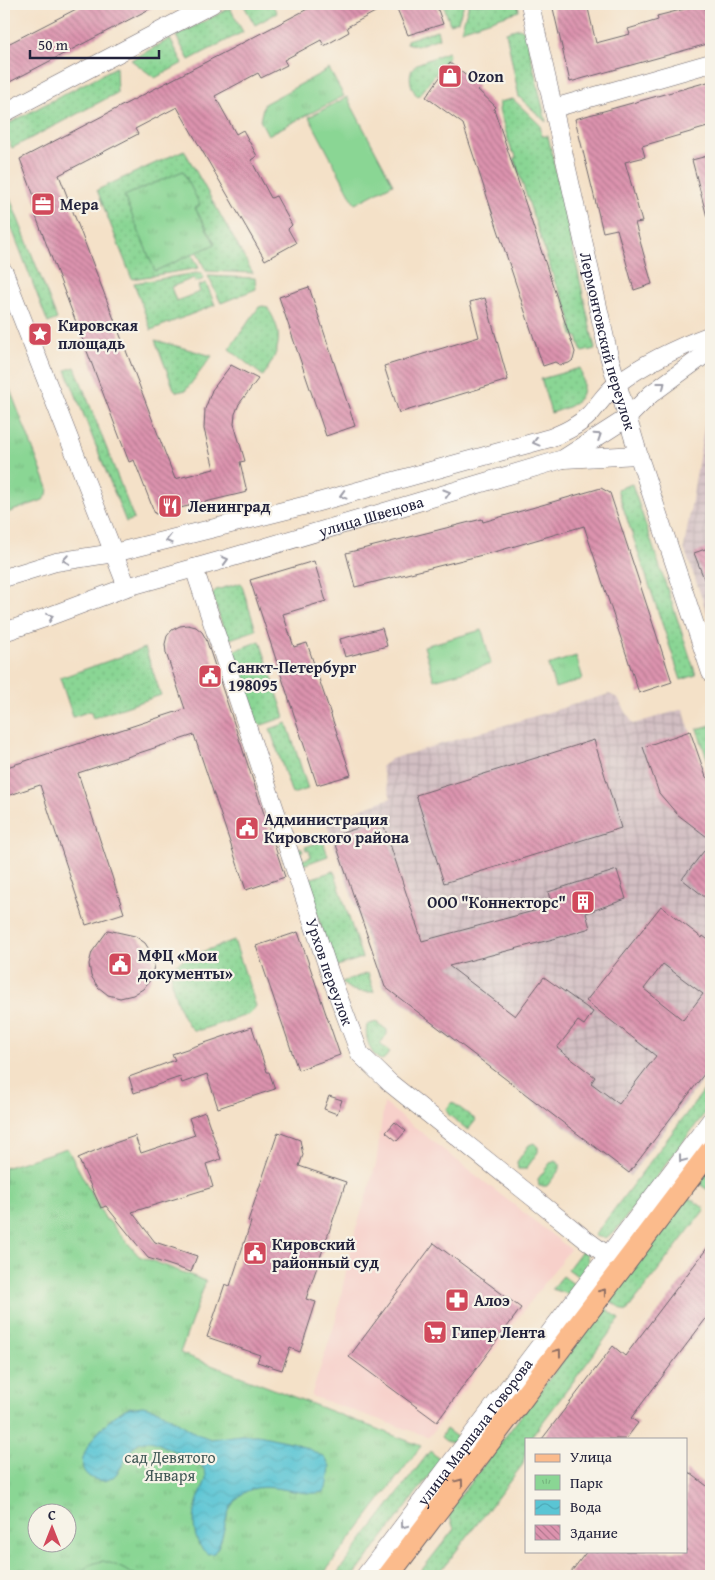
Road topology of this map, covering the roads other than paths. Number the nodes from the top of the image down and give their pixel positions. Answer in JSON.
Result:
{"nodes":[{"id":1,"x":212,"y":4,"type":"edge"},
{"id":2,"x":530,"y":4,"type":"edge"},
{"id":3,"x":711,"y":63,"type":"edge"},
{"id":4,"x":554,"y":108,"type":"junction"},
{"id":5,"x":4,"y":113,"type":"edge"},
{"id":6,"x":4,"y":272,"type":"edge"},
{"id":7,"x":711,"y":335,"type":"edge"},
{"id":8,"x":711,"y":350,"type":"edge"},
{"id":9,"x":616,"y":384,"type":"junction"},
{"id":10,"x":627,"y":418,"type":"junction"},
{"id":11,"x":638,"y":455,"type":"junction"},
{"id":12,"x":563,"y":459,"type":"junction"},
{"id":13,"x":114,"y":553,"type":"junction"},
{"id":14,"x":194,"y":568,"type":"junction"},
{"id":15,"x":4,"y":578,"type":"edge"},
{"id":16,"x":127,"y":587,"type":"junction"},
{"id":17,"x":4,"y":632,"type":"edge"},
{"id":18,"x":711,"y":673,"type":"edge"},
{"id":19,"x":711,"y":1120,"type":"edge"},
{"id":20,"x":711,"y":1150,"type":"edge"},
{"id":21,"x":615,"y":1262,"type":"junction"},
{"id":22,"x":365,"y":1576,"type":"edge"},
{"id":23,"x":388,"y":1576,"type":"edge"}],
"edges":[{"from":1,"to":5,"type":"street"},
{"from":2,"to":4,"type":"street","name":"Лермонтовский переулок"},
{"from":3,"to":4,"type":"street"},
{"from":4,"to":9,"type":"street","name":"Лермонтовский переулок"},
{"from":6,"to":13,"type":"street"},
{"from":7,"to":9,"type":"street","name":"улица Швецова"},
{"from":10,"to":8,"type":"street","name":"улица Швецова","one_way":true},
{"from":9,"to":10,"type":"street","name":"Лермонтовский переулок"},
{"from":9,"to":13,"type":"street","name":"улица Швецова","one_way":true},
{"from":10,"to":11,"type":"street","name":"Лермонтовский переулок"},
{"from":12,"to":10,"type":"street","name":"улица Швецова","one_way":true},
{"from":11,"to":12,"type":"street"},
{"from":11,"to":18,"type":"street","name":"Лермонтовский переулок"},
{"from":14,"to":12,"type":"street","name":"улица Швецова","one_way":true},
{"from":13,"to":15,"type":"street","one_way":true},
{"from":13,"to":16,"type":"street"},
{"from":14,"to":16,"type":"street","name":"улица Швецова"},
{"from":14,"to":21,"type":"street","name":"Урхов переулок"},
{"from":17,"to":16,"type":"street","name":"улица Швецова","one_way":true},
{"from":19,"to":21,"type":"street","name":"улица Маршала Говорова","one_way":true},
{"from":20,"to":21,"type":"main road","name":"улица Маршала Говорова"},
{"from":21,"to":22,"type":"street","name":"улица Маршала Говорова","one_way":true},
{"from":23,"to":21,"type":"main road","name":"улица Маршала Говорова","one_way":true}]}
